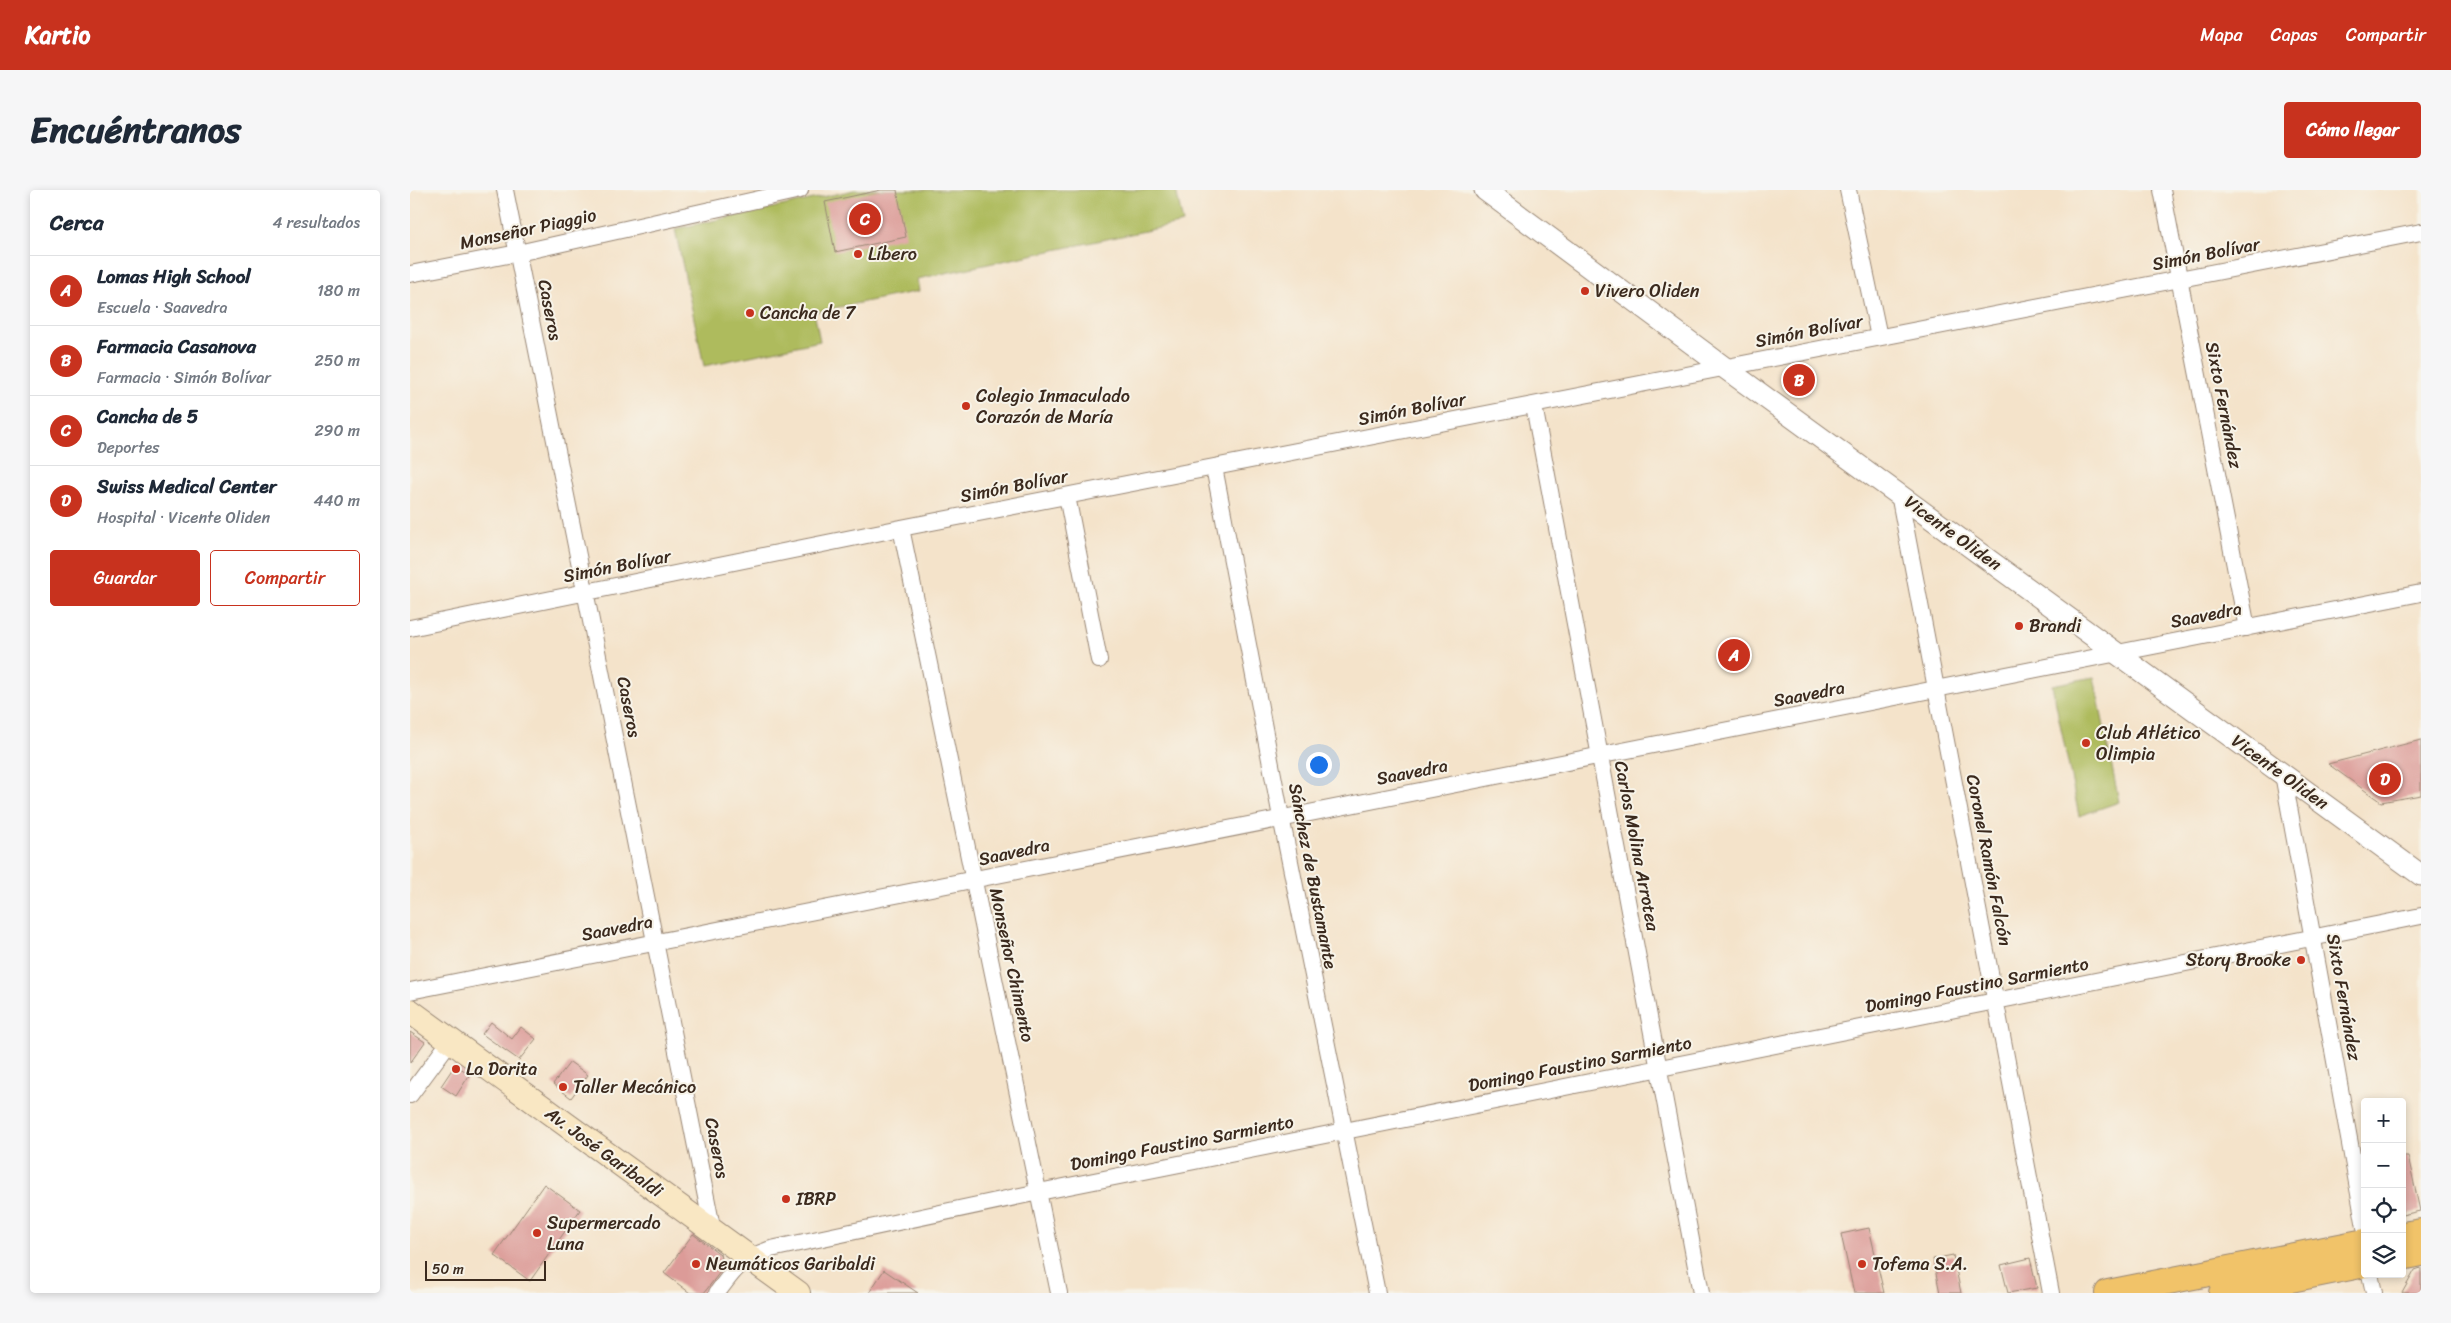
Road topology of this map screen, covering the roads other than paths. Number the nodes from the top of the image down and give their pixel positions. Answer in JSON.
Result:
{"nodes":[{"id":1,"x":505,"y":190,"type":"edge"},
{"id":2,"x":800,"y":190,"type":"edge"},
{"id":3,"x":1848,"y":190,"type":"edge"},
{"id":4,"x":2162,"y":190,"type":"edge"},
{"id":5,"x":1489,"y":192,"type":"edge"},
{"id":6,"x":2421,"y":232,"type":"edge"},
{"id":7,"x":518,"y":253,"type":"junction"},
{"id":8,"x":410,"y":274,"type":"edge"},
{"id":9,"x":2179,"y":280,"type":"junction"},
{"id":10,"x":1880,"y":338,"type":"junction"},
{"id":11,"x":1725,"y":368,"type":"junction"},
{"id":12,"x":1534,"y":406,"type":"junction"},
{"id":13,"x":1214,"y":467,"type":"junction"},
{"id":14,"x":1900,"y":494,"type":"junction"},
{"id":15,"x":1067,"y":496,"type":"junction"},
{"id":16,"x":901,"y":528,"type":"junction"},
{"id":17,"x":586,"y":592,"type":"junction"},
{"id":18,"x":2421,"y":593,"type":"edge"},
{"id":19,"x":410,"y":628,"type":"edge"},
{"id":20,"x":2246,"y":628,"type":"junction"},
{"id":21,"x":2116,"y":652,"type":"junction"},
{"id":22,"x":1099,"y":660,"type":"dead end"},
{"id":23,"x":1936,"y":689,"type":"junction"},
{"id":24,"x":1599,"y":756,"type":"junction"},
{"id":25,"x":2283,"y":774,"type":"junction"},
{"id":26,"x":1281,"y":817,"type":"junction"},
{"id":27,"x":2421,"y":875,"type":"edge"},
{"id":28,"x":974,"y":881,"type":"junction"},
{"id":29,"x":2421,"y":916,"type":"edge"},
{"id":30,"x":2313,"y":937,"type":"junction"},
{"id":31,"x":656,"y":941,"type":"junction"},
{"id":32,"x":410,"y":991,"type":"edge"},
{"id":33,"x":1997,"y":1001,"type":"junction"},
{"id":34,"x":410,"y":1011,"type":"edge"},
{"id":35,"x":450,"y":1041,"type":"junction"},
{"id":36,"x":1660,"y":1068,"type":"junction"},
{"id":37,"x":410,"y":1095,"type":"edge"},
{"id":38,"x":1344,"y":1132,"type":"junction"},
{"id":39,"x":1039,"y":1192,"type":"junction"},
{"id":40,"x":2361,"y":1205,"type":"edge"},
{"id":41,"x":713,"y":1232,"type":"junction"},
{"id":42,"x":2421,"y":1232,"type":"edge"},
{"id":43,"x":2406,"y":1234,"type":"edge"},
{"id":44,"x":2361,"y":1243,"type":"edge"},
{"id":45,"x":2421,"y":1253,"type":"edge"},
{"id":46,"x":2406,"y":1256,"type":"edge"},
{"id":47,"x":748,"y":1257,"type":"junction"},
{"id":48,"x":2361,"y":1265,"type":"edge"},
{"id":49,"x":2371,"y":1278,"type":"edge"},
{"id":50,"x":717,"y":1293,"type":"edge"},
{"id":51,"x":798,"y":1293,"type":"edge"},
{"id":52,"x":1058,"y":1293,"type":"edge"},
{"id":53,"x":1377,"y":1293,"type":"edge"},
{"id":54,"x":1702,"y":1293,"type":"edge"},
{"id":55,"x":2051,"y":1293,"type":"edge"},
{"id":56,"x":2108,"y":1293,"type":"edge"},
{"id":57,"x":2222,"y":1293,"type":"edge"},
{"id":58,"x":2374,"y":1293,"type":"edge"}],
"edges":[{"from":1,"to":7,"type":"street","name":"Caseros"},
{"from":2,"to":7,"type":"street","name":"Monseñor Piaggio"},
{"from":3,"to":10,"type":"street"},
{"from":4,"to":9,"type":"street","name":"Sixto Fernández"},
{"from":5,"to":11,"type":"street","name":"Vicente Oliden"},
{"from":6,"to":9,"type":"street","name":"Simón Bolívar"},
{"from":7,"to":8,"type":"street","name":"Monseñor Piaggio"},
{"from":7,"to":17,"type":"street","name":"Caseros"},
{"from":9,"to":10,"type":"street","name":"Simón Bolívar"},
{"from":9,"to":20,"type":"street","name":"Sixto Fernández"},
{"from":10,"to":11,"type":"street","name":"Simón Bolívar"},
{"from":11,"to":12,"type":"street","name":"Simón Bolívar"},
{"from":11,"to":14,"type":"street","name":"Vicente Oliden"},
{"from":12,"to":13,"type":"street","name":"Simón Bolívar"},
{"from":12,"to":24,"type":"street","name":"Carlos Molina Arrotea"},
{"from":13,"to":15,"type":"street","name":"Simón Bolívar"},
{"from":13,"to":26,"type":"street","name":"Sánchez de Bustamante"},
{"from":14,"to":21,"type":"street","name":"Vicente Oliden"},
{"from":14,"to":23,"type":"street","name":"Coronel Ramón Falcón"},
{"from":15,"to":16,"type":"street","name":"Simón Bolívar"},
{"from":15,"to":22,"type":"street"},
{"from":16,"to":17,"type":"street","name":"Simón Bolívar"},
{"from":16,"to":28,"type":"street","name":"Monseñor Chimento"},
{"from":17,"to":19,"type":"street","name":"Simón Bolívar"},
{"from":17,"to":31,"type":"street","name":"Caseros"},
{"from":18,"to":20,"type":"street","name":"Saavedra"},
{"from":20,"to":21,"type":"street","name":"Saavedra"},
{"from":21,"to":23,"type":"street","name":"Saavedra"},
{"from":21,"to":25,"type":"street","name":"Vicente Oliden"},
{"from":23,"to":24,"type":"street","name":"Saavedra"},
{"from":23,"to":33,"type":"street","name":"Coronel Ramón Falcón"},
{"from":24,"to":26,"type":"street","name":"Saavedra"},
{"from":24,"to":36,"type":"street","name":"Carlos Molina Arrotea"},
{"from":25,"to":27,"type":"street","name":"Vicente Oliden"},
{"from":25,"to":30,"type":"street","name":"Sixto Fernández"},
{"from":26,"to":28,"type":"street","name":"Saavedra"},
{"from":26,"to":38,"type":"street","name":"Sánchez de Bustamante"},
{"from":28,"to":31,"type":"street","name":"Saavedra"},
{"from":28,"to":39,"type":"street","name":"Monseñor Chimento"},
{"from":29,"to":30,"type":"street","name":"Domingo Faustino Sarmiento"},
{"from":30,"to":33,"type":"street","name":"Domingo Faustino Sarmiento"},
{"from":30,"to":40,"type":"street","name":"Sixto Fernández"},
{"from":31,"to":32,"type":"street","name":"Saavedra"},
{"from":31,"to":41,"type":"street","name":"Caseros"},
{"from":33,"to":36,"type":"street","name":"Domingo Faustino Sarmiento"},
{"from":33,"to":55,"type":"street","name":"Coronel Ramón Falcón"},
{"from":34,"to":35,"type":"main road","name":"Av. José Garibaldi"},
{"from":35,"to":37,"type":"street"},
{"from":35,"to":41,"type":"main road","name":"Av. José Garibaldi"},
{"from":36,"to":38,"type":"street","name":"Domingo Faustino Sarmiento"},
{"from":36,"to":54,"type":"street","name":"Carlos Molina Arrotea"},
{"from":38,"to":39,"type":"street","name":"Domingo Faustino Sarmiento"},
{"from":38,"to":53,"type":"street","name":"Sánchez de Bustamante"},
{"from":39,"to":47,"type":"street","name":"Domingo Faustino Sarmiento"},
{"from":39,"to":52,"type":"street","name":"Monseñor Chimento"},
{"from":41,"to":47,"type":"main road","name":"Av. José Garibaldi"},
{"from":42,"to":43,"type":"main road"},
{"from":44,"to":56,"type":"main road"},
{"from":45,"to":46,"type":"main road"},
{"from":47,"to":50,"type":"street"},
{"from":47,"to":51,"type":"main road","name":"Av. José Garibaldi"},
{"from":48,"to":57,"type":"main road"},
{"from":49,"to":58,"type":"street"}]}
